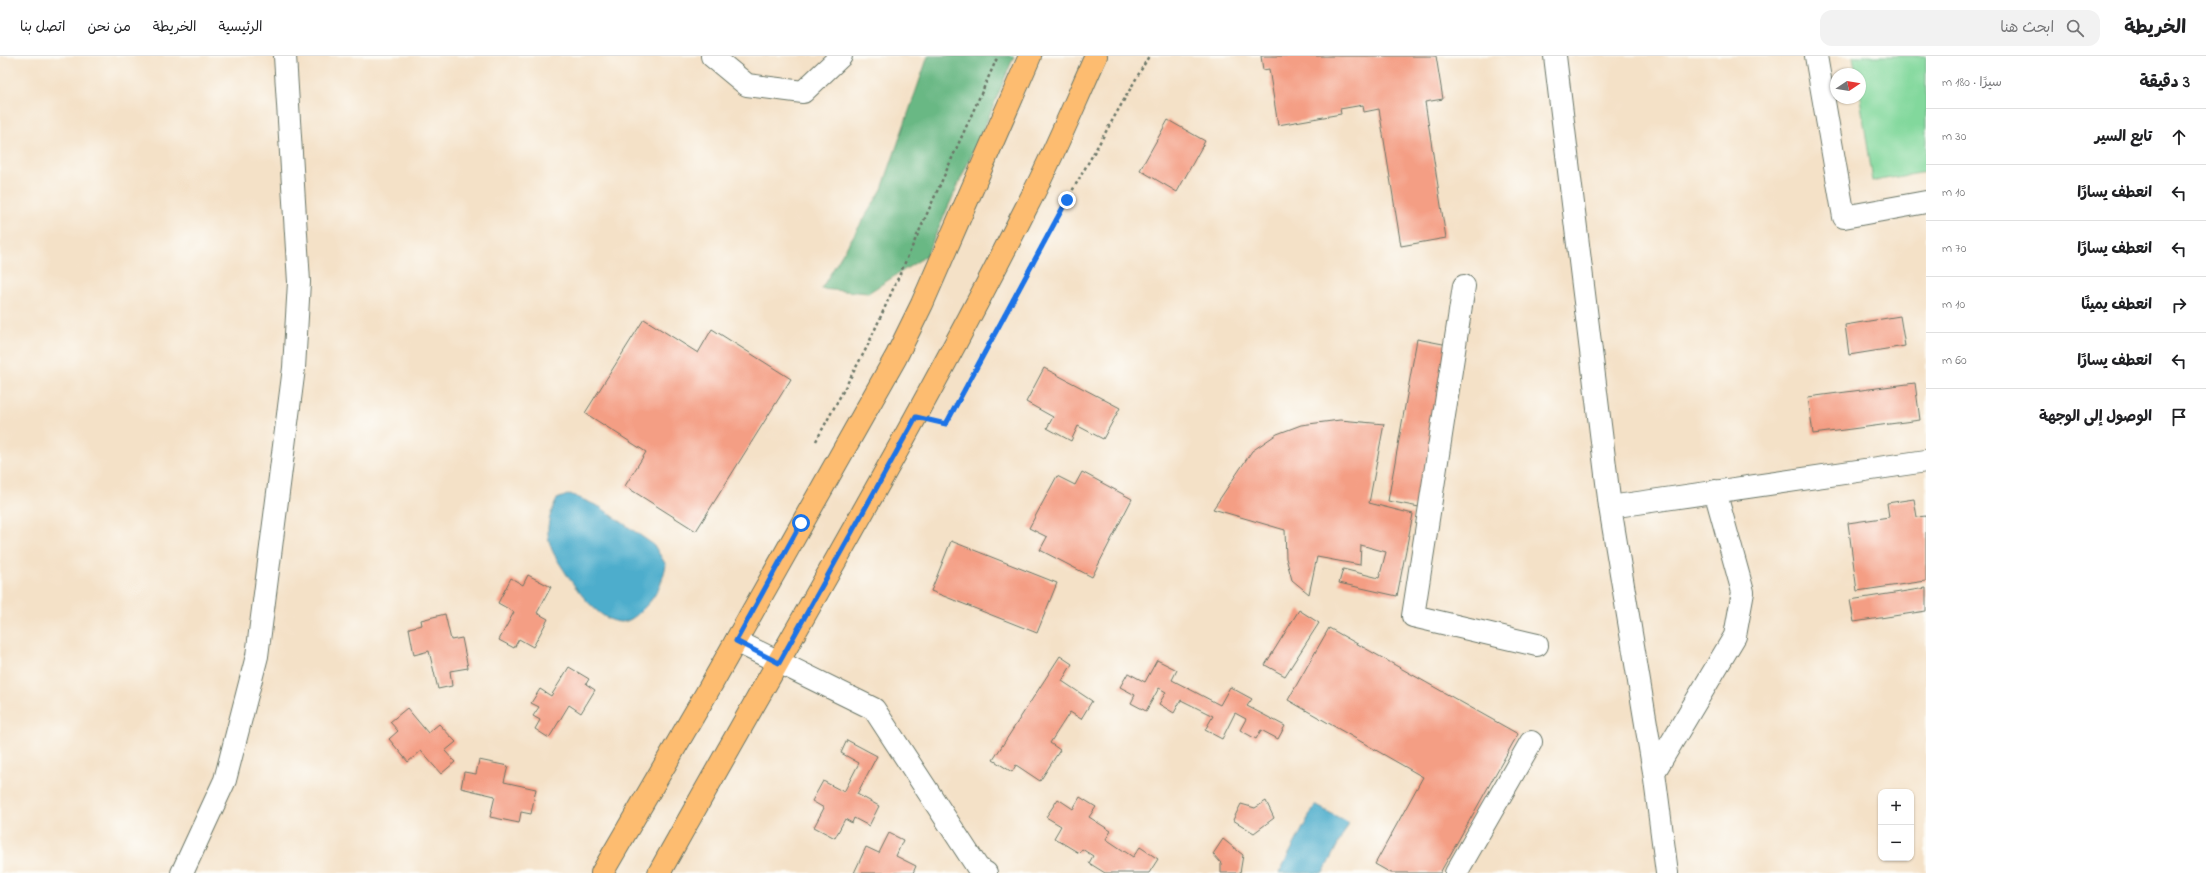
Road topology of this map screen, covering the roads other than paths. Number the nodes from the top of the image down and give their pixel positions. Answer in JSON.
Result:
{"nodes":[{"id":1,"x":285,"y":56,"type":"edge"},
{"id":2,"x":712,"y":56,"type":"edge"},
{"id":3,"x":841,"y":56,"type":"edge"},
{"id":4,"x":1030,"y":56,"type":"edge"},
{"id":5,"x":1096,"y":56,"type":"edge"},
{"id":6,"x":1555,"y":56,"type":"edge"},
{"id":7,"x":1816,"y":56,"type":"edge"},
{"id":8,"x":1926,"y":202,"type":"edge"},
{"id":9,"x":1464,"y":286,"type":"dead end"},
{"id":10,"x":1926,"y":461,"type":"edge"},
{"id":11,"x":1715,"y":492,"type":"junction"},
{"id":12,"x":1610,"y":507,"type":"junction"},
{"id":13,"x":736,"y":641,"type":"junction"},
{"id":14,"x":1537,"y":645,"type":"dead end"},
{"id":15,"x":779,"y":663,"type":"junction"},
{"id":16,"x":1531,"y":742,"type":"dead end"},
{"id":17,"x":1654,"y":772,"type":"junction"},
{"id":18,"x":182,"y":873,"type":"edge"},
{"id":19,"x":602,"y":873,"type":"edge"},
{"id":20,"x":659,"y":873,"type":"edge"},
{"id":21,"x":986,"y":873,"type":"edge"},
{"id":22,"x":1456,"y":873,"type":"edge"},
{"id":23,"x":1667,"y":873,"type":"edge"}],
"edges":[{"from":1,"to":18,"type":"street"},
{"from":2,"to":3,"type":"street"},
{"from":4,"to":13,"type":"main road"},
{"from":5,"to":15,"type":"main road"},
{"from":6,"to":12,"type":"street"},
{"from":7,"to":8,"type":"street"},
{"from":9,"to":14,"type":"street"},
{"from":10,"to":11,"type":"street"},
{"from":11,"to":12,"type":"street"},
{"from":11,"to":17,"type":"street"},
{"from":12,"to":17,"type":"street"},
{"from":13,"to":15,"type":"street"},
{"from":13,"to":19,"type":"main road"},
{"from":15,"to":20,"type":"main road"},
{"from":15,"to":21,"type":"street"},
{"from":16,"to":22,"type":"street"},
{"from":17,"to":23,"type":"street"}]}
